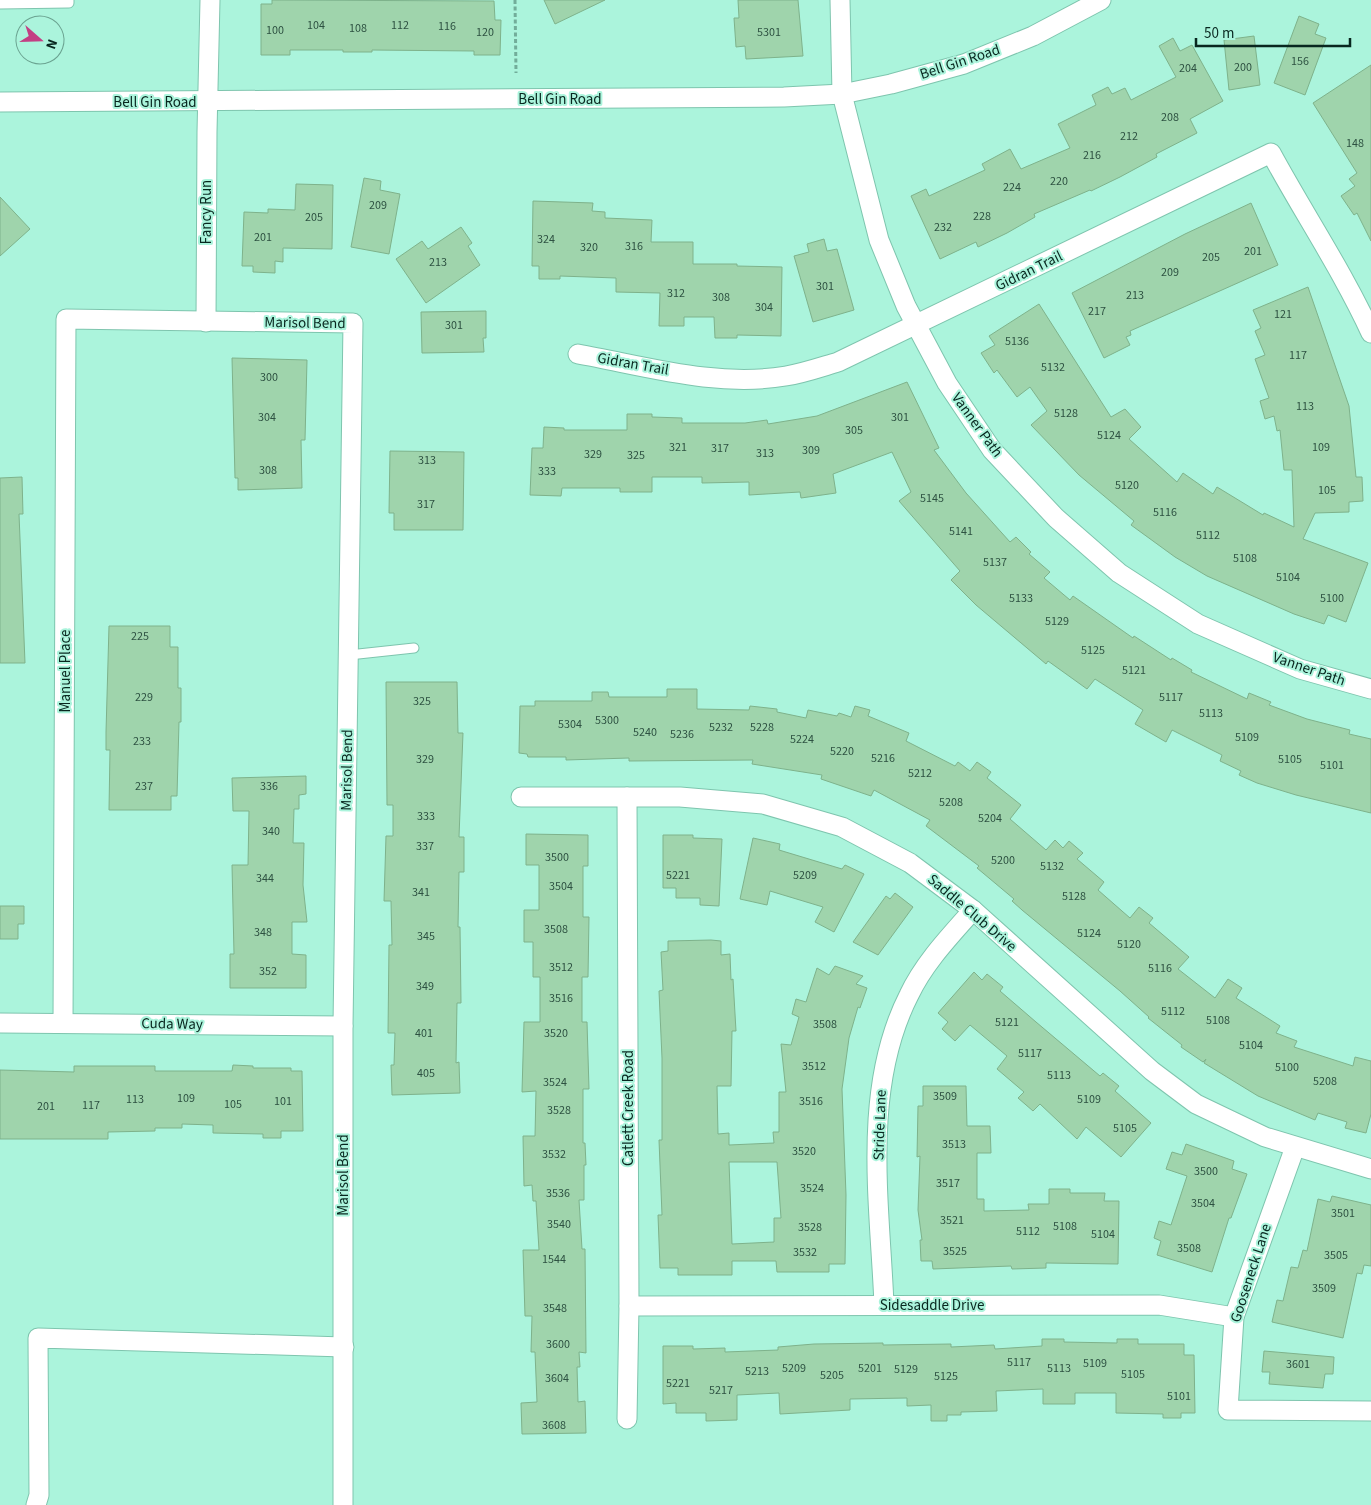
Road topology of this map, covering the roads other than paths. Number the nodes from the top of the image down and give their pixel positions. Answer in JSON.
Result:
{"nodes":[{"id":1,"x":69,"y":0,"type":"edge"},
{"id":2,"x":210,"y":0,"type":"edge"},
{"id":3,"x":840,"y":0,"type":"edge"},
{"id":4,"x":1101,"y":0,"type":"edge"},
{"id":5,"x":0,"y":4,"type":"edge"},
{"id":6,"x":842,"y":94,"type":"junction"},
{"id":7,"x":0,"y":102,"type":"edge"},
{"id":8,"x":207,"y":102,"type":"junction"},
{"id":9,"x":66,"y":319,"type":"joint"},
{"id":10,"x":206,"y":322,"type":"junction"},
{"id":11,"x":917,"y":325,"type":"junction"},
{"id":12,"x":1371,"y":333,"type":"edge"},
{"id":13,"x":578,"y":354,"type":"dead end"},
{"id":14,"x":414,"y":648,"type":"dead end"},
{"id":15,"x":349,"y":655,"type":"junction"},
{"id":16,"x":1371,"y":689,"type":"edge"},
{"id":17,"x":521,"y":797,"type":"dead end"},
{"id":18,"x":628,"y":797,"type":"junction"},
{"id":19,"x":973,"y":910,"type":"junction"},
{"id":20,"x":63,"y":1022,"type":"junction"},
{"id":21,"x":0,"y":1023,"type":"edge"},
{"id":22,"x":343,"y":1026,"type":"junction"},
{"id":23,"x":1295,"y":1147,"type":"junction"},
{"id":24,"x":1371,"y":1169,"type":"edge"},
{"id":25,"x":884,"y":1305,"type":"junction"},
{"id":26,"x":629,"y":1306,"type":"junction"},
{"id":27,"x":1234,"y":1317,"type":"junction"},
{"id":28,"x":344,"y":1347,"type":"junction"},
{"id":29,"x":1371,"y":1411,"type":"edge"},
{"id":30,"x":627,"y":1419,"type":"dead end"},
{"id":31,"x":36,"y":1505,"type":"edge"},
{"id":32,"x":343,"y":1505,"type":"edge"}],
"edges":[{"from":1,"to":5,"type":"lane"},
{"from":2,"to":8,"type":"street","name":"Fancy Run"},
{"from":3,"to":6,"type":"street","name":"Vanner Path"},
{"from":4,"to":6,"type":"street","name":"Bell Gin Road"},
{"from":6,"to":8,"type":"street","name":"Bell Gin Road"},
{"from":6,"to":11,"type":"street","name":"Vanner Path"},
{"from":7,"to":8,"type":"street","name":"Bell Gin Road"},
{"from":8,"to":10,"type":"street","name":"Fancy Run"},
{"from":9,"to":10,"type":"street","name":"Marisol Bend"},
{"from":9,"to":20,"type":"street","name":"Manuel Place"},
{"from":10,"to":15,"type":"street","name":"Marisol Bend"},
{"from":11,"to":12,"type":"street","name":"Gidran Trail"},
{"from":11,"to":13,"type":"street","name":"Gidran Trail"},
{"from":11,"to":16,"type":"street","name":"Vanner Path"},
{"from":14,"to":15,"type":"lane"},
{"from":15,"to":22,"type":"street","name":"Marisol Bend"},
{"from":17,"to":18,"type":"street","name":"Saddle Club Drive"},
{"from":18,"to":19,"type":"street","name":"Saddle Club Drive"},
{"from":18,"to":26,"type":"street","name":"Catlett Creek Road"},
{"from":19,"to":23,"type":"street","name":"Saddle Club Drive"},
{"from":19,"to":25,"type":"street","name":"Stride Lane"},
{"from":20,"to":21,"type":"street","name":"Cuda Way"},
{"from":20,"to":22,"type":"street","name":"Cuda Way"},
{"from":22,"to":28,"type":"street","name":"Marisol Bend"},
{"from":23,"to":24,"type":"street","name":"Saddle Club Drive"},
{"from":23,"to":27,"type":"street","name":"Gooseneck Lane"},
{"from":25,"to":26,"type":"street","name":"Sidesaddle Drive"},
{"from":25,"to":27,"type":"street","name":"Sidesaddle Drive"},
{"from":26,"to":30,"type":"street","name":"Catlett Creek Road"},
{"from":27,"to":29,"type":"street","name":"Gooseneck Lane"},
{"from":28,"to":31,"type":"street"},
{"from":28,"to":32,"type":"street","name":"Marisol Bend"}]}
